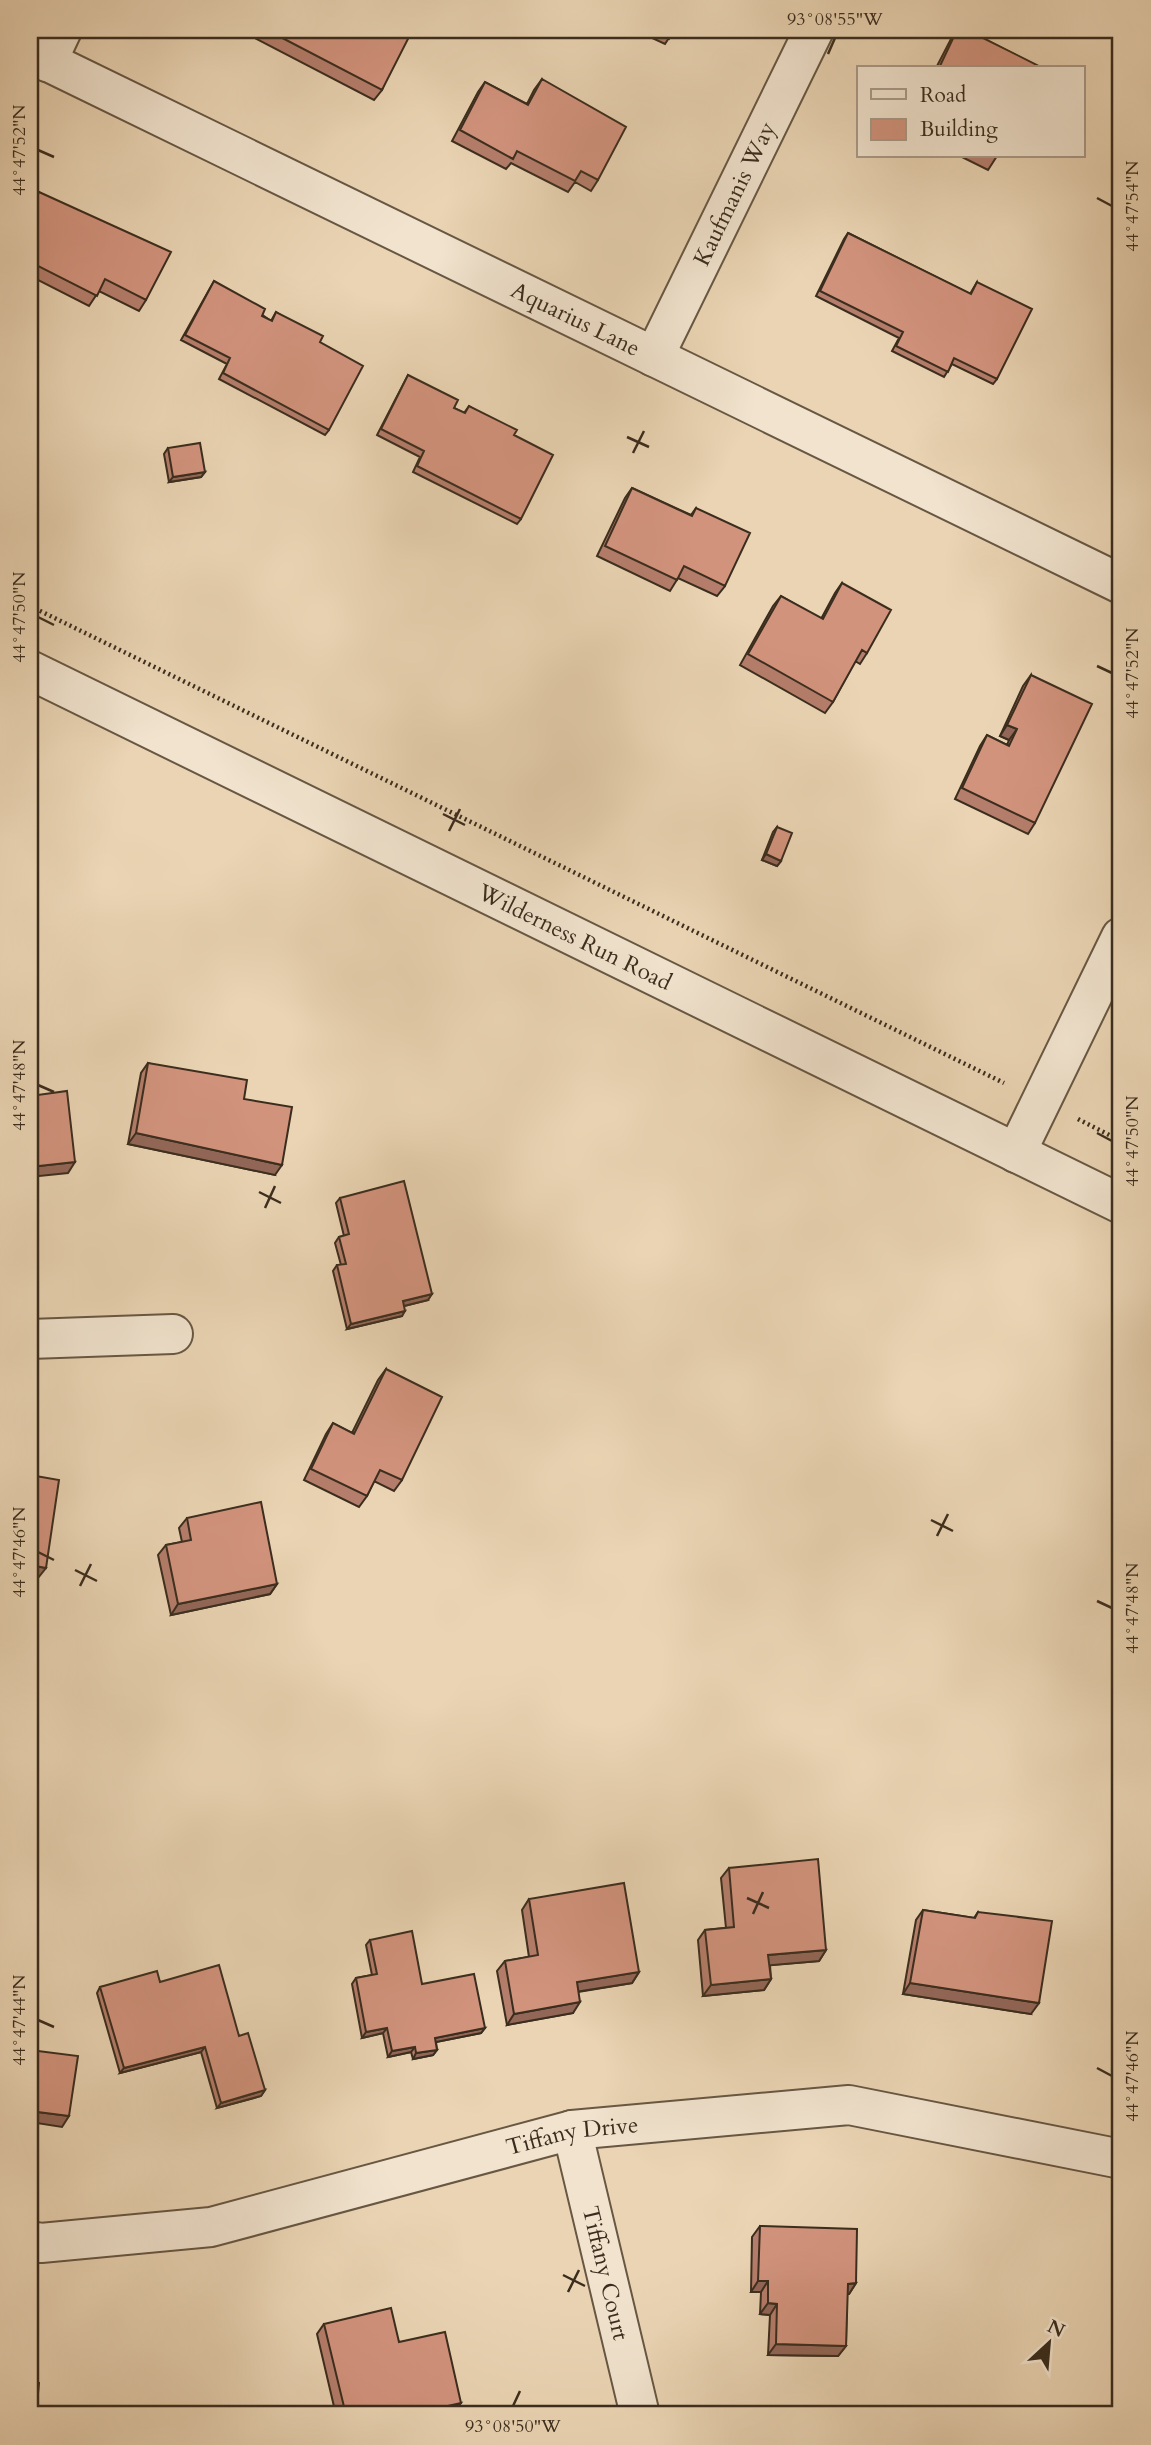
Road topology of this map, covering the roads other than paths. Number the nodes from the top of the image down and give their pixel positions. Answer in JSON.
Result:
{"nodes":[{"id":1,"x":814,"y":30,"type":"edge"},
{"id":2,"x":46,"y":48,"type":"edge"},
{"id":3,"x":654,"y":357,"type":"junction"},
{"id":4,"x":1121,"y":584,"type":"edge"},
{"id":5,"x":30,"y":670,"type":"edge"},
{"id":6,"x":1121,"y":937,"type":"edge"},
{"id":7,"x":1016,"y":1153,"type":"junction"},
{"id":8,"x":1121,"y":1204,"type":"edge"},
{"id":9,"x":173,"y":1334,"type":"dead end"},
{"id":10,"x":30,"y":1339,"type":"edge"},
{"id":11,"x":572,"y":2130,"type":"junction"},
{"id":12,"x":1121,"y":2159,"type":"edge"},
{"id":13,"x":30,"y":2241,"type":"edge"},
{"id":14,"x":639,"y":2415,"type":"edge"}],
"edges":[{"from":1,"to":3,"type":"street","name":"Kaufmanis Way"},
{"from":2,"to":3,"type":"street","name":"Aquarius Lane"},
{"from":3,"to":4,"type":"street","name":"Aquarius Lane"},
{"from":5,"to":7,"type":"street","name":"Wilderness Run Road"},
{"from":6,"to":7,"type":"street"},
{"from":7,"to":8,"type":"street","name":"Wilderness Run Road"},
{"from":9,"to":10,"type":"street"},
{"from":11,"to":12,"type":"street","name":"Tiffany Drive"},
{"from":11,"to":13,"type":"street","name":"Tiffany Drive"},
{"from":11,"to":14,"type":"street","name":"Tiffany Court"}]}
